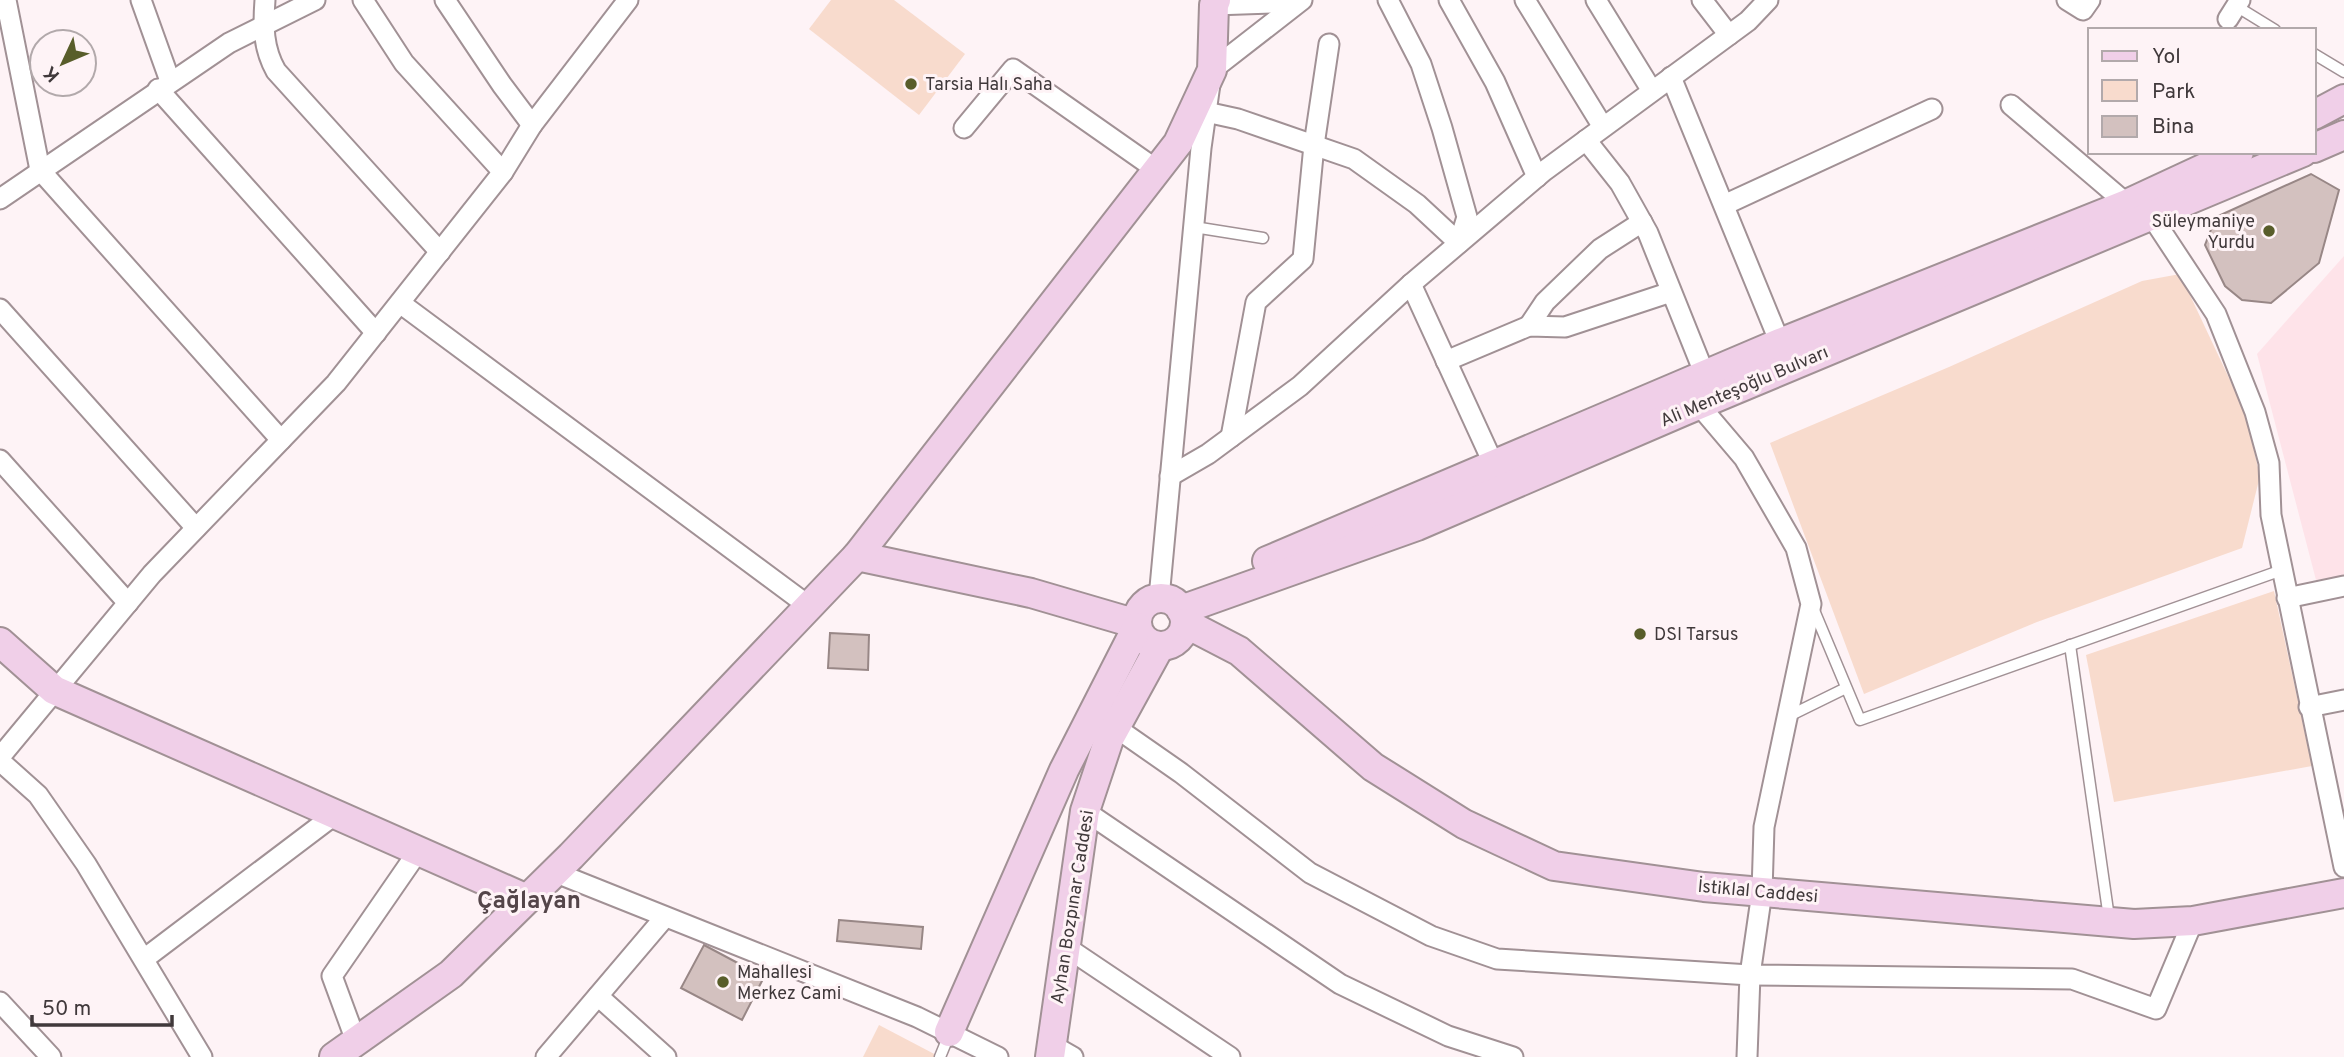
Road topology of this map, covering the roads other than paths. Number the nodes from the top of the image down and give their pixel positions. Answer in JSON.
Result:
{"nodes":[{"id":1,"x":6,"y":0,"type":"edge"},
{"id":2,"x":141,"y":0,"type":"edge"},
{"id":3,"x":265,"y":0,"type":"edge"},
{"id":4,"x":315,"y":0,"type":"edge"},
{"id":5,"x":363,"y":0,"type":"edge"},
{"id":6,"x":445,"y":0,"type":"edge"},
{"id":7,"x":628,"y":0,"type":"edge"},
{"id":8,"x":1388,"y":0,"type":"edge"},
{"id":9,"x":1449,"y":0,"type":"edge"},
{"id":10,"x":1524,"y":0,"type":"edge"},
{"id":11,"x":1596,"y":0,"type":"edge"},
{"id":12,"x":1702,"y":0,"type":"edge"},
{"id":13,"x":1769,"y":0,"type":"edge"},
{"id":14,"x":2067,"y":0,"type":"edge"},
{"id":15,"x":2090,"y":0,"type":"edge"},
{"id":16,"x":1300,"y":1,"type":"edge"},
{"id":17,"x":1214,"y":2,"type":"edge"},
{"id":18,"x":2235,"y":9,"type":"edge"},
{"id":19,"x":263,"y":25,"type":"junction"},
{"id":20,"x":2271,"y":28,"type":"edge"},
{"id":21,"x":1729,"y":35,"type":"junction"},
{"id":22,"x":1329,"y":44,"type":"dead end"},
{"id":23,"x":2316,"y":55,"type":"edge"},
{"id":24,"x":1212,"y":70,"type":"junction"},
{"id":25,"x":2344,"y":72,"type":"edge"},
{"id":26,"x":1671,"y":77,"type":"junction"},
{"id":27,"x":164,"y":85,"type":"junction"},
{"id":28,"x":1652,"y":91,"type":"junction"},
{"id":29,"x":2344,"y":99,"type":"edge"},
{"id":30,"x":2011,"y":105,"type":"dead end"},
{"id":31,"x":1932,"y":109,"type":"dead end"},
{"id":32,"x":1206,"y":112,"type":"junction"},
{"id":33,"x":2316,"y":114,"type":"edge"},
{"id":34,"x":533,"y":125,"type":"junction"},
{"id":35,"x":1603,"y":127,"type":"junction"},
{"id":36,"x":964,"y":128,"type":"dead end"},
{"id":37,"x":2344,"y":135,"type":"edge"},
{"id":38,"x":1586,"y":140,"type":"junction"},
{"id":39,"x":1314,"y":145,"type":"junction"},
{"id":40,"x":2316,"y":147,"type":"edge"},
{"id":41,"x":2235,"y":154,"type":"edge"},
{"id":42,"x":2298,"y":154,"type":"edge"},
{"id":43,"x":40,"y":170,"type":"junction"},
{"id":44,"x":1157,"y":170,"type":"junction"},
{"id":45,"x":503,"y":172,"type":"junction"},
{"id":46,"x":1537,"y":177,"type":"junction"},
{"id":47,"x":0,"y":199,"type":"edge"},
{"id":48,"x":2127,"y":204,"type":"junction"},
{"id":49,"x":1724,"y":205,"type":"junction"},
{"id":50,"x":2152,"y":217,"type":"junction"},
{"id":51,"x":1642,"y":222,"type":"junction"},
{"id":52,"x":1194,"y":227,"type":"junction"},
{"id":53,"x":1264,"y":237,"type":"dead end"},
{"id":54,"x":1459,"y":243,"type":"junction"},
{"id":55,"x":440,"y":252,"type":"junction"},
{"id":56,"x":1411,"y":284,"type":"junction"},
{"id":57,"x":1671,"y":292,"type":"junction"},
{"id":58,"x":400,"y":303,"type":"junction"},
{"id":59,"x":0,"y":309,"type":"edge"},
{"id":60,"x":1529,"y":326,"type":"junction"},
{"id":61,"x":376,"y":333,"type":"junction"},
{"id":62,"x":1780,"y":343,"type":"junction"},
{"id":63,"x":1447,"y":361,"type":"junction"},
{"id":64,"x":1704,"y":375,"type":"junction"},
{"id":65,"x":1699,"y":405,"type":"junction"},
{"id":66,"x":1231,"y":437,"type":"junction"},
{"id":67,"x":281,"y":440,"type":"junction"},
{"id":68,"x":0,"y":460,"type":"edge"},
{"id":69,"x":1494,"y":465,"type":"junction"},
{"id":70,"x":1170,"y":476,"type":"junction"},
{"id":71,"x":196,"y":528,"type":"junction"},
{"id":72,"x":857,"y":556,"type":"junction"},
{"id":73,"x":2282,"y":570,"type":"junction"},
{"id":74,"x":2344,"y":586,"type":"edge"},
{"id":75,"x":1031,"y":593,"type":"junction"},
{"id":76,"x":2287,"y":597,"type":"junction"},
{"id":77,"x":128,"y":603,"type":"junction"},
{"id":78,"x":1811,"y":604,"type":"junction"},
{"id":79,"x":1170,"y":606,"type":"junction"},
{"id":80,"x":810,"y":607,"type":"junction"},
{"id":81,"x":1137,"y":626,"type":"junction"},
{"id":82,"x":0,"y":642,"type":"edge"},
{"id":83,"x":2070,"y":645,"type":"junction"},
{"id":84,"x":1160,"y":646,"type":"junction"},
{"id":85,"x":1846,"y":688,"type":"junction"},
{"id":86,"x":54,"y":690,"type":"junction"},
{"id":87,"x":2344,"y":701,"type":"edge"},
{"id":88,"x":2309,"y":707,"type":"junction"},
{"id":89,"x":1789,"y":716,"type":"junction"},
{"id":90,"x":1115,"y":727,"type":"junction"},
{"id":91,"x":0,"y":759,"type":"edge"},
{"id":92,"x":1069,"y":759,"type":"junction"},
{"id":93,"x":1085,"y":811,"type":"junction"},
{"id":94,"x":337,"y":813,"type":"junction"},
{"id":95,"x":419,"y":850,"type":"junction"},
{"id":96,"x":2344,"y":867,"type":"edge"},
{"id":97,"x":554,"y":873,"type":"junction"},
{"id":98,"x":1762,"y":892,"type":"junction"},
{"id":99,"x":2344,"y":893,"type":"edge"},
{"id":100,"x":527,"y":899,"type":"junction"},
{"id":101,"x":665,"y":917,"type":"junction"},
{"id":102,"x":2193,"y":921,"type":"junction"},
{"id":103,"x":2110,"y":922,"type":"junction"},
{"id":104,"x":1066,"y":947,"type":"junction"},
{"id":105,"x":144,"y":959,"type":"junction"},
{"id":106,"x":1750,"y":975,"type":"junction"},
{"id":107,"x":598,"y":996,"type":"junction"},
{"id":108,"x":0,"y":1002,"type":"edge"},
{"id":109,"x":945,"y":1045,"type":"edge"},
{"id":110,"x":340,"y":1053,"type":"edge"},
{"id":111,"x":1058,"y":1053,"type":"edge"},
{"id":112,"x":51,"y":1057,"type":"edge"},
{"id":113,"x":202,"y":1057,"type":"edge"},
{"id":114,"x":546,"y":1057,"type":"edge"},
{"id":115,"x":666,"y":1057,"type":"edge"},
{"id":116,"x":998,"y":1057,"type":"edge"},
{"id":117,"x":1230,"y":1057,"type":"edge"},
{"id":118,"x":1513,"y":1057,"type":"edge"},
{"id":119,"x":1747,"y":1057,"type":"edge"}],
"edges":[{"from":1,"to":43,"type":"street"},
{"from":2,"to":27,"type":"street"},
{"from":3,"to":19,"type":"street"},
{"from":4,"to":19,"type":"street"},
{"from":5,"to":45,"type":"street"},
{"from":6,"to":34,"type":"street"},
{"from":7,"to":34,"type":"street"},
{"from":8,"to":54,"type":"street"},
{"from":9,"to":46,"type":"street"},
{"from":10,"to":35,"type":"street"},
{"from":11,"to":28,"type":"street"},
{"from":12,"to":21,"type":"street"},
{"from":13,"to":21,"type":"street"},
{"from":14,"to":15,"type":"street"},
{"from":16,"to":17,"type":"street"},
{"from":16,"to":24,"type":"street"},
{"from":17,"to":24,"type":"street"},
{"from":18,"to":20,"type":"lane"},
{"from":19,"to":27,"type":"street"},
{"from":19,"to":55,"type":"street"},
{"from":21,"to":26,"type":"street"},
{"from":22,"to":39,"type":"street"},
{"from":23,"to":25,"type":"lane"},
{"from":24,"to":32,"type":"street"},
{"from":24,"to":44,"type":"street"},
{"from":26,"to":28,"type":"street"},
{"from":26,"to":49,"type":"street"},
{"from":27,"to":43,"type":"street"},
{"from":27,"to":61,"type":"street"},
{"from":28,"to":35,"type":"street"},
{"from":29,"to":33,"type":"street"},
{"from":30,"to":48,"type":"street"},
{"from":31,"to":49,"type":"street"},
{"from":32,"to":39,"type":"street"},
{"from":32,"to":52,"type":"street"},
{"from":34,"to":45,"type":"street"},
{"from":35,"to":38,"type":"street"},
{"from":36,"to":44,"type":"street"},
{"from":37,"to":40,"type":"street"},
{"from":38,"to":46,"type":"street"},
{"from":38,"to":51,"type":"street"},
{"from":39,"to":54,"type":"street"},
{"from":39,"to":66,"type":"street"},
{"from":41,"to":48,"type":"street","name":"Ali Menteşoğlu Bulvarı"},
{"from":42,"to":50,"type":"street","name":"Ali Menteşoğlu Bulvarı"},
{"from":43,"to":47,"type":"street"},
{"from":43,"to":67,"type":"street"},
{"from":44,"to":72,"type":"street"},
{"from":45,"to":55,"type":"street"},
{"from":46,"to":54,"type":"street"},
{"from":48,"to":62,"type":"street","name":"Ali Menteşoğlu Bulvarı"},
{"from":49,"to":62,"type":"street"},
{"from":50,"to":65,"type":"street","name":"Ali Menteşoğlu Bulvarı"},
{"from":50,"to":73,"type":"street"},
{"from":51,"to":57,"type":"street"},
{"from":51,"to":60,"type":"street"},
{"from":52,"to":53,"type":"lane"},
{"from":52,"to":70,"type":"street"},
{"from":54,"to":56,"type":"street"},
{"from":55,"to":58,"type":"street"},
{"from":56,"to":63,"type":"street"},
{"from":56,"to":66,"type":"street"},
{"from":57,"to":60,"type":"street"},
{"from":57,"to":64,"type":"street"},
{"from":58,"to":61,"type":"street"},
{"from":58,"to":80,"type":"street"},
{"from":59,"to":71,"type":"street"},
{"from":60,"to":63,"type":"street"},
{"from":61,"to":67,"type":"street"},
{"from":62,"to":64,"type":"street","name":"Ali Menteşoğlu Bulvarı"},
{"from":63,"to":69,"type":"street"},
{"from":64,"to":65,"type":"street"},
{"from":64,"to":69,"type":"street","name":"Ali Menteşoğlu Bulvarı"},
{"from":65,"to":78,"type":"street"},
{"from":65,"to":79,"type":"street","name":"Ali Menteşoğlu Bulvarı"},
{"from":66,"to":70,"type":"street"},
{"from":67,"to":71,"type":"street"},
{"from":68,"to":77,"type":"street"},
{"from":69,"to":79,"type":"street","name":"Ali Menteşoğlu Bulvarı"},
{"from":70,"to":79,"type":"street"},
{"from":71,"to":77,"type":"street"},
{"from":72,"to":75,"type":"street"},
{"from":72,"to":80,"type":"street"},
{"from":73,"to":76,"type":"street"},
{"from":73,"to":83,"type":"lane"},
{"from":74,"to":76,"type":"street"},
{"from":75,"to":79,"type":"street"},
{"from":75,"to":81,"type":"street"},
{"from":76,"to":88,"type":"street"},
{"from":77,"to":86,"type":"street"},
{"from":78,"to":85,"type":"lane"},
{"from":78,"to":89,"type":"street"},
{"from":79,"to":81,"type":"street"},
{"from":79,"to":84,"type":"street"},
{"from":79,"to":98,"type":"street","name":"İstiklal Caddesi"},
{"from":80,"to":97,"type":"street"},
{"from":81,"to":84,"type":"street"},
{"from":81,"to":92,"type":"street"},
{"from":82,"to":86,"type":"street"},
{"from":83,"to":85,"type":"lane"},
{"from":83,"to":103,"type":"lane"},
{"from":84,"to":90,"type":"street","name":"Ayhan Bozpınar Caddesi"},
{"from":85,"to":89,"type":"lane"},
{"from":86,"to":91,"type":"street"},
{"from":86,"to":94,"type":"street"},
{"from":87,"to":88,"type":"street"},
{"from":88,"to":96,"type":"street"},
{"from":89,"to":98,"type":"street"},
{"from":90,"to":93,"type":"street","name":"Ayhan Bozpınar Caddesi"},
{"from":90,"to":106,"type":"street"},
{"from":91,"to":105,"type":"street"},
{"from":92,"to":93,"type":"street"},
{"from":92,"to":109,"type":"street"},
{"from":93,"to":104,"type":"street","name":"Ayhan Bozpınar Caddesi"},
{"from":93,"to":118,"type":"street"},
{"from":94,"to":95,"type":"street"},
{"from":94,"to":105,"type":"street"},
{"from":95,"to":100,"type":"street"},
{"from":95,"to":110,"type":"street"},
{"from":97,"to":100,"type":"street"},
{"from":97,"to":101,"type":"street"},
{"from":98,"to":103,"type":"street","name":"İstiklal Caddesi"},
{"from":98,"to":106,"type":"street"},
{"from":99,"to":102,"type":"street","name":"İstiklal Caddesi"},
{"from":100,"to":110,"type":"street"},
{"from":101,"to":107,"type":"street"},
{"from":101,"to":109,"type":"street"},
{"from":102,"to":103,"type":"street","name":"İstiklal Caddesi"},
{"from":102,"to":106,"type":"street"},
{"from":104,"to":111,"type":"street","name":"Ayhan Bozpınar Caddesi"},
{"from":104,"to":117,"type":"street"},
{"from":105,"to":113,"type":"street"},
{"from":106,"to":119,"type":"street"},
{"from":107,"to":114,"type":"street"},
{"from":107,"to":115,"type":"street"},
{"from":108,"to":112,"type":"street"},
{"from":109,"to":116,"type":"street"}]}
